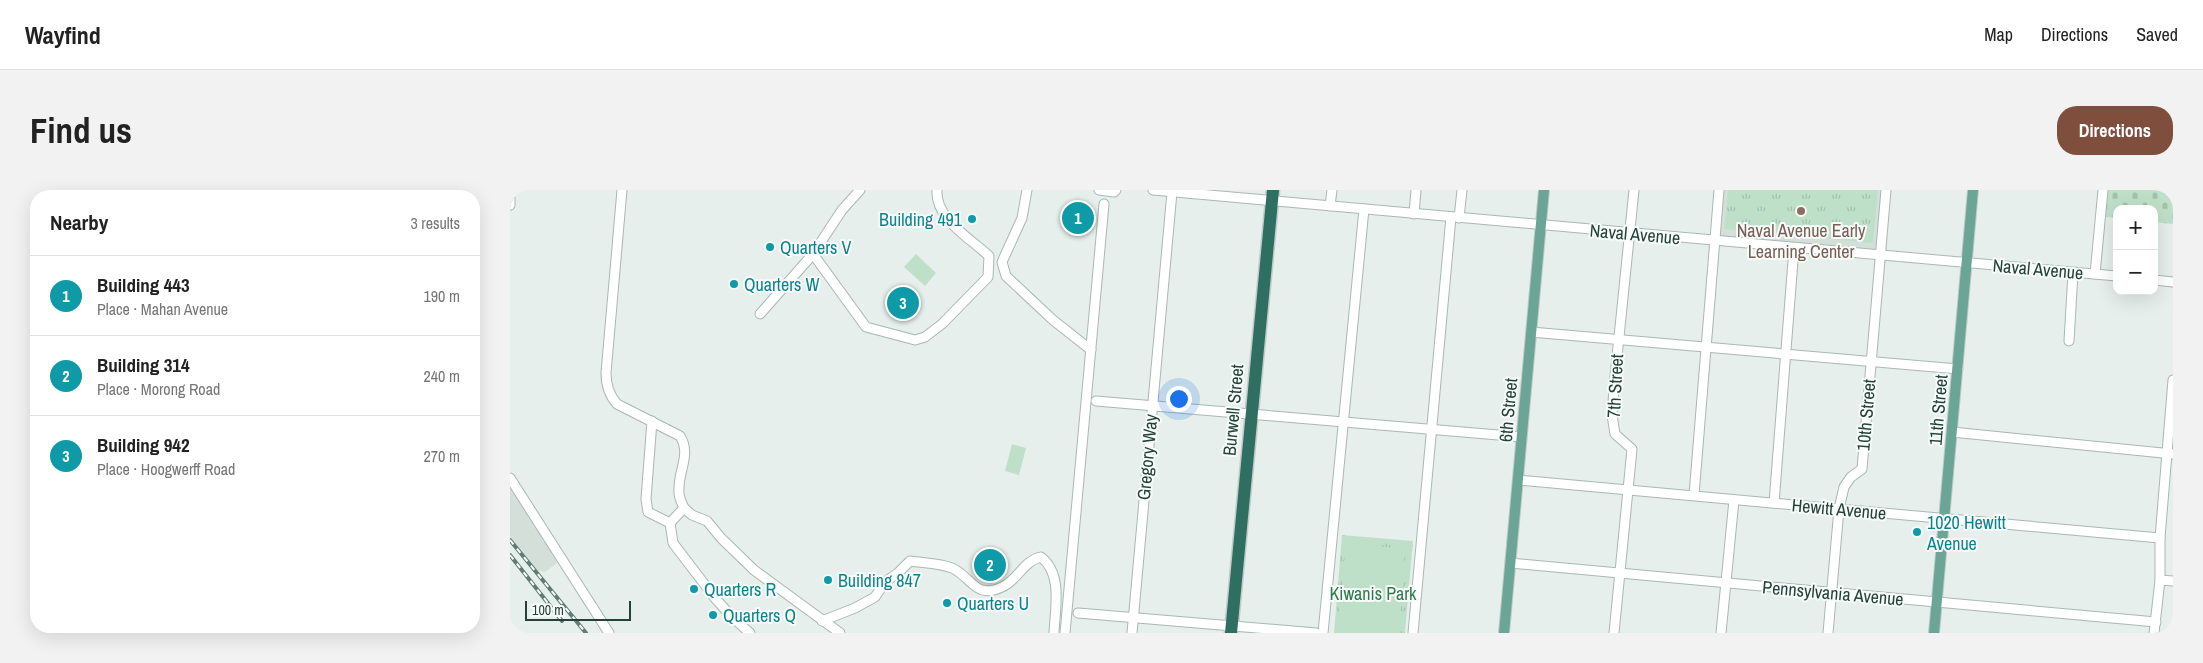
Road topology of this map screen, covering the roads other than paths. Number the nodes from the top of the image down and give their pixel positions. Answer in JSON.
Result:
{"nodes":[{"id":1,"x":622,"y":190,"type":"edge"},
{"id":2,"x":860,"y":190,"type":"edge"},
{"id":3,"x":936,"y":190,"type":"edge"},
{"id":4,"x":1027,"y":190,"type":"edge"},
{"id":5,"x":1098,"y":190,"type":"edge"},
{"id":6,"x":1152,"y":190,"type":"edge"},
{"id":7,"x":1332,"y":190,"type":"edge"},
{"id":8,"x":1416,"y":190,"type":"edge"},
{"id":9,"x":1462,"y":190,"type":"edge"},
{"id":10,"x":1544,"y":190,"type":"edge"},
{"id":11,"x":1634,"y":190,"type":"edge"},
{"id":12,"x":1719,"y":190,"type":"edge"},
{"id":13,"x":1886,"y":190,"type":"edge"},
{"id":14,"x":1974,"y":190,"type":"edge"},
{"id":15,"x":2103,"y":190,"type":"edge"},
{"id":16,"x":1115,"y":191,"type":"edge"},
{"id":17,"x":1172,"y":192,"type":"junction"},
{"id":18,"x":1272,"y":195,"type":"edge"},
{"id":19,"x":510,"y":198,"type":"edge"},
{"id":20,"x":510,"y":204,"type":"edge"},
{"id":21,"x":1104,"y":204,"type":"dead end"},
{"id":22,"x":1330,"y":206,"type":"junction"},
{"id":23,"x":1364,"y":209,"type":"junction"},
{"id":24,"x":1414,"y":214,"type":"junction"},
{"id":25,"x":1455,"y":217,"type":"junction"},
{"id":26,"x":1541,"y":225,"type":"junction"},
{"id":27,"x":1630,"y":233,"type":"junction"},
{"id":28,"x":1714,"y":241,"type":"junction"},
{"id":29,"x":1794,"y":248,"type":"junction"},
{"id":30,"x":813,"y":254,"type":"junction"},
{"id":31,"x":1880,"y":256,"type":"junction"},
{"id":32,"x":1967,"y":263,"type":"junction"},
{"id":33,"x":2072,"y":273,"type":"junction"},
{"id":34,"x":2095,"y":274,"type":"junction"},
{"id":35,"x":2113,"y":276,"type":"edge"},
{"id":36,"x":2158,"y":280,"type":"edge"},
{"id":37,"x":2173,"y":282,"type":"edge"},
{"id":38,"x":760,"y":314,"type":"dead end"},
{"id":39,"x":1531,"y":332,"type":"junction"},
{"id":40,"x":1618,"y":340,"type":"junction"},
{"id":41,"x":2069,"y":341,"type":"dead end"},
{"id":42,"x":1706,"y":348,"type":"junction"},
{"id":43,"x":1091,"y":350,"type":"junction"},
{"id":44,"x":1785,"y":354,"type":"junction"},
{"id":45,"x":1871,"y":362,"type":"junction"},
{"id":46,"x":1958,"y":369,"type":"junction"},
{"id":47,"x":2173,"y":380,"type":"edge"},
{"id":48,"x":1096,"y":401,"type":"dead end"},
{"id":49,"x":1152,"y":405,"type":"junction"},
{"id":50,"x":1251,"y":414,"type":"junction"},
{"id":51,"x":652,"y":421,"type":"junction"},
{"id":52,"x":1344,"y":422,"type":"junction"},
{"id":53,"x":1432,"y":430,"type":"junction"},
{"id":54,"x":1952,"y":432,"type":"junction"},
{"id":55,"x":1522,"y":437,"type":"junction"},
{"id":56,"x":2170,"y":453,"type":"edge"},
{"id":57,"x":510,"y":478,"type":"edge"},
{"id":58,"x":1518,"y":480,"type":"junction"},
{"id":59,"x":1628,"y":490,"type":"junction"},
{"id":60,"x":1694,"y":495,"type":"junction"},
{"id":61,"x":1734,"y":500,"type":"junction"},
{"id":62,"x":1774,"y":503,"type":"junction"},
{"id":63,"x":684,"y":508,"type":"junction"},
{"id":64,"x":1839,"y":509,"type":"junction"},
{"id":65,"x":1944,"y":517,"type":"junction"},
{"id":66,"x":670,"y":523,"type":"junction"},
{"id":67,"x":2160,"y":538,"type":"junction"},
{"id":68,"x":1510,"y":563,"type":"junction"},
{"id":69,"x":1619,"y":574,"type":"junction"},
{"id":70,"x":2160,"y":580,"type":"junction"},
{"id":71,"x":2173,"y":581,"type":"edge"},
{"id":72,"x":1726,"y":584,"type":"junction"},
{"id":73,"x":1832,"y":594,"type":"junction"},
{"id":74,"x":1937,"y":601,"type":"junction"},
{"id":75,"x":1078,"y":613,"type":"dead end"},
{"id":76,"x":1134,"y":617,"type":"junction"},
{"id":77,"x":822,"y":621,"type":"junction"},
{"id":78,"x":2156,"y":622,"type":"junction"},
{"id":79,"x":1231,"y":630,"type":"edge"},
{"id":80,"x":609,"y":633,"type":"edge"},
{"id":81,"x":750,"y":633,"type":"edge"},
{"id":82,"x":840,"y":633,"type":"edge"},
{"id":83,"x":1054,"y":633,"type":"edge"},
{"id":84,"x":1064,"y":633,"type":"edge"},
{"id":85,"x":1132,"y":633,"type":"edge"},
{"id":86,"x":1316,"y":633,"type":"edge"},
{"id":87,"x":1323,"y":633,"type":"edge"},
{"id":88,"x":1413,"y":633,"type":"edge"},
{"id":89,"x":1504,"y":633,"type":"edge"},
{"id":90,"x":1614,"y":633,"type":"edge"},
{"id":91,"x":1721,"y":633,"type":"edge"},
{"id":92,"x":1828,"y":633,"type":"edge"},
{"id":93,"x":1934,"y":633,"type":"edge"},
{"id":94,"x":2154,"y":633,"type":"edge"}],
"edges":[{"from":1,"to":51,"type":"street"},
{"from":2,"to":30,"type":"street"},
{"from":3,"to":30,"type":"street"},
{"from":4,"to":43,"type":"street"},
{"from":5,"to":16,"type":"street"},
{"from":6,"to":17,"type":"street","name":"Naval Avenue"},
{"from":7,"to":22,"type":"street"},
{"from":8,"to":24,"type":"street"},
{"from":9,"to":25,"type":"street"},
{"from":10,"to":26,"type":"main road","name":"6th Street"},
{"from":11,"to":27,"type":"street","name":"7th Street"},
{"from":12,"to":28,"type":"street"},
{"from":13,"to":31,"type":"street","name":"10th Street"},
{"from":14,"to":32,"type":"main road","name":"11th Street"},
{"from":15,"to":34,"type":"street"},
{"from":17,"to":18,"type":"street","name":"Naval Avenue"},
{"from":17,"to":49,"type":"street","name":"Gregory Way"},
{"from":18,"to":22,"type":"street","name":"Naval Avenue"},
{"from":18,"to":50,"type":"highway","name":"Burwell Street"},
{"from":19,"to":20,"type":"street"},
{"from":21,"to":43,"type":"street"},
{"from":22,"to":23,"type":"street","name":"Naval Avenue"},
{"from":23,"to":24,"type":"street","name":"Naval Avenue"},
{"from":23,"to":52,"type":"street"},
{"from":24,"to":25,"type":"street","name":"Naval Avenue"},
{"from":25,"to":26,"type":"street","name":"Naval Avenue"},
{"from":25,"to":53,"type":"street"},
{"from":26,"to":27,"type":"street","name":"Naval Avenue"},
{"from":26,"to":39,"type":"main road","name":"6th Street"},
{"from":27,"to":28,"type":"street","name":"Naval Avenue"},
{"from":27,"to":40,"type":"street","name":"7th Street"},
{"from":28,"to":29,"type":"street","name":"Naval Avenue"},
{"from":28,"to":42,"type":"street"},
{"from":29,"to":31,"type":"street","name":"Naval Avenue"},
{"from":29,"to":44,"type":"street"},
{"from":30,"to":38,"type":"street"},
{"from":31,"to":32,"type":"street","name":"Naval Avenue"},
{"from":31,"to":45,"type":"street","name":"10th Street"},
{"from":32,"to":33,"type":"street","name":"Naval Avenue"},
{"from":32,"to":46,"type":"main road","name":"11th Street"},
{"from":33,"to":34,"type":"street","name":"Naval Avenue"},
{"from":33,"to":41,"type":"street"},
{"from":34,"to":35,"type":"street","name":"Naval Avenue"},
{"from":36,"to":37,"type":"street"},
{"from":39,"to":40,"type":"street"},
{"from":39,"to":55,"type":"main road","name":"6th Street"},
{"from":40,"to":42,"type":"street"},
{"from":40,"to":59,"type":"street","name":"7th Street"},
{"from":42,"to":44,"type":"street"},
{"from":42,"to":60,"type":"street"},
{"from":43,"to":84,"type":"street"},
{"from":44,"to":45,"type":"street"},
{"from":44,"to":62,"type":"street"},
{"from":45,"to":46,"type":"street"},
{"from":45,"to":64,"type":"street","name":"10th Street"},
{"from":46,"to":54,"type":"main road","name":"11th Street"},
{"from":47,"to":56,"type":"street"},
{"from":48,"to":49,"type":"street"},
{"from":49,"to":50,"type":"street"},
{"from":49,"to":76,"type":"street","name":"Gregory Way"},
{"from":50,"to":52,"type":"street"},
{"from":50,"to":79,"type":"highway","name":"Burwell Street"},
{"from":51,"to":63,"type":"street"},
{"from":51,"to":66,"type":"street"},
{"from":52,"to":53,"type":"street"},
{"from":52,"to":87,"type":"street"},
{"from":53,"to":55,"type":"street"},
{"from":53,"to":88,"type":"street"},
{"from":54,"to":56,"type":"street"},
{"from":54,"to":65,"type":"main road","name":"11th Street"},
{"from":55,"to":58,"type":"main road","name":"6th Street"},
{"from":56,"to":67,"type":"street"},
{"from":57,"to":80,"type":"street"},
{"from":58,"to":59,"type":"street","name":"Hewitt Avenue"},
{"from":58,"to":68,"type":"main road","name":"6th Street"},
{"from":59,"to":60,"type":"street","name":"Hewitt Avenue"},
{"from":59,"to":69,"type":"street","name":"7th Street"},
{"from":60,"to":61,"type":"street","name":"Hewitt Avenue"},
{"from":61,"to":62,"type":"street","name":"Hewitt Avenue"},
{"from":61,"to":72,"type":"street"},
{"from":62,"to":64,"type":"street","name":"Hewitt Avenue"},
{"from":63,"to":66,"type":"street"},
{"from":63,"to":77,"type":"street"},
{"from":64,"to":65,"type":"street","name":"Hewitt Avenue"},
{"from":64,"to":73,"type":"street","name":"10th Street"},
{"from":65,"to":67,"type":"street","name":"Hewitt Avenue"},
{"from":65,"to":74,"type":"main road","name":"11th Street"},
{"from":66,"to":81,"type":"street"},
{"from":67,"to":70,"type":"street"},
{"from":68,"to":69,"type":"street","name":"Pennsylvania Avenue"},
{"from":68,"to":89,"type":"main road","name":"6th Street"},
{"from":69,"to":72,"type":"street","name":"Pennsylvania Avenue"},
{"from":69,"to":90,"type":"street","name":"7th Street"},
{"from":70,"to":71,"type":"street"},
{"from":70,"to":78,"type":"street"},
{"from":72,"to":73,"type":"street","name":"Pennsylvania Avenue"},
{"from":72,"to":91,"type":"street"},
{"from":73,"to":74,"type":"street","name":"Pennsylvania Avenue"},
{"from":73,"to":92,"type":"street","name":"10th Street"},
{"from":74,"to":78,"type":"street","name":"Pennsylvania Avenue"},
{"from":74,"to":93,"type":"main road","name":"11th Street"},
{"from":75,"to":76,"type":"street"},
{"from":76,"to":79,"type":"street"},
{"from":76,"to":85,"type":"street","name":"Gregory Way"},
{"from":77,"to":82,"type":"street"},
{"from":77,"to":83,"type":"street"},
{"from":78,"to":94,"type":"street"},
{"from":79,"to":86,"type":"street"}]}
